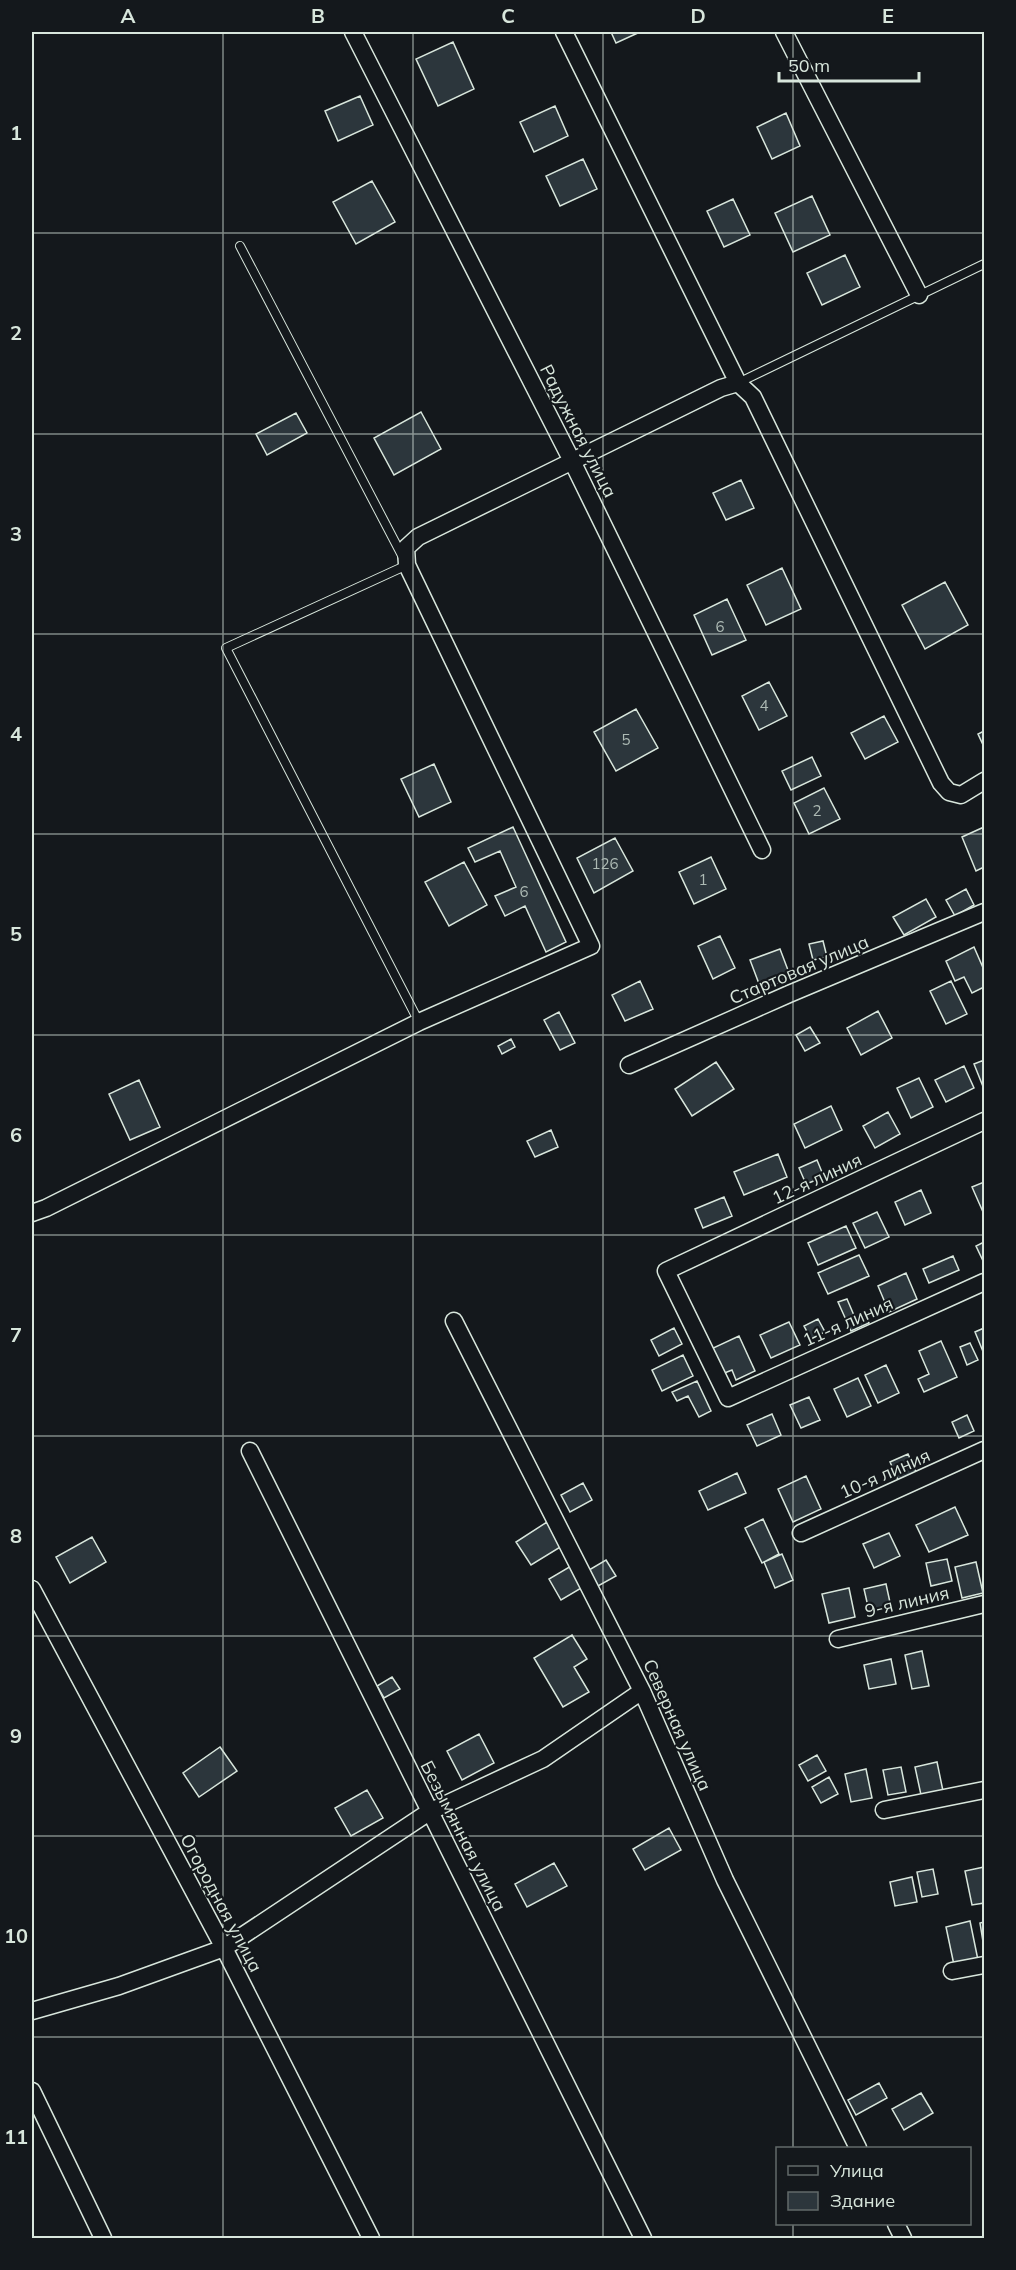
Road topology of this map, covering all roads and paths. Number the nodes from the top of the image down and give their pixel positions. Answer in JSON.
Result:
{"nodes":[{"id":1,"x":353,"y":32,"type":"edge"},
{"id":2,"x":564,"y":32,"type":"edge"},
{"id":3,"x":784,"y":32,"type":"edge"},
{"id":4,"x":240,"y":246,"type":"dead end"},
{"id":5,"x":984,"y":264,"type":"edge"},
{"id":6,"x":919,"y":295,"type":"junction"},
{"id":7,"x":738,"y":383,"type":"junction"},
{"id":8,"x":572,"y":461,"type":"junction"},
{"id":9,"x":407,"y":565,"type":"junction"},
{"id":10,"x":984,"y":781,"type":"edge"},
{"id":11,"x":762,"y":850,"type":"dead end"},
{"id":12,"x":984,"y":912,"type":"edge"},
{"id":13,"x":418,"y":1022,"type":"junction"},
{"id":14,"x":629,"y":1065,"type":"dead end"},
{"id":15,"x":984,"y":1121,"type":"edge"},
{"id":16,"x":32,"y":1213,"type":"edge"},
{"id":17,"x":984,"y":1282,"type":"edge"},
{"id":18,"x":454,"y":1321,"type":"dead end"},
{"id":19,"x":728,"y":1398,"type":"joint"},
{"id":20,"x":984,"y":1450,"type":"edge"},
{"id":21,"x":250,"y":1451,"type":"dead end"},
{"id":22,"x":801,"y":1533,"type":"dead end"},
{"id":23,"x":32,"y":1588,"type":"edge"},
{"id":24,"x":984,"y":1604,"type":"edge"},
{"id":25,"x":838,"y":1639,"type":"dead end"},
{"id":26,"x":642,"y":1691,"type":"junction"},
{"id":27,"x":984,"y":1790,"type":"edge"},
{"id":28,"x":884,"y":1810,"type":"dead end"},
{"id":29,"x":429,"y":1812,"type":"junction"},
{"id":30,"x":224,"y":1948,"type":"junction"},
{"id":31,"x":984,"y":1965,"type":"edge"},
{"id":32,"x":952,"y":1971,"type":"dead end"},
{"id":33,"x":32,"y":2011,"type":"edge"},
{"id":34,"x":32,"y":2091,"type":"edge"},
{"id":35,"x":858,"y":2147,"type":"edge"},
{"id":36,"x":104,"y":2238,"type":"edge"},
{"id":37,"x":371,"y":2238,"type":"edge"},
{"id":38,"x":643,"y":2238,"type":"edge"}],
"edges":[{"from":1,"to":8,"type":"street","name":"Радужная улица"},
{"from":2,"to":7,"type":"street"},
{"from":3,"to":6,"type":"street"},
{"from":4,"to":9,"type":"lane"},
{"from":5,"to":6,"type":"lane"},
{"from":6,"to":7,"type":"lane"},
{"from":7,"to":8,"type":"street"},
{"from":7,"to":10,"type":"street"},
{"from":8,"to":9,"type":"street"},
{"from":8,"to":11,"type":"street","name":"Радужная улица"},
{"from":9,"to":13,"type":"street"},
{"from":9,"to":13,"type":"lane"},
{"from":12,"to":14,"type":"street","name":"Стартовая улица"},
{"from":13,"to":16,"type":"street"},
{"from":15,"to":19,"type":"street","name":"12-я линия"},
{"from":17,"to":19,"type":"street","name":"11-я линия"},
{"from":18,"to":26,"type":"street","name":"Северная улица"},
{"from":20,"to":22,"type":"street","name":"10-я линия"},
{"from":21,"to":29,"type":"street","name":"Безымянная улица"},
{"from":23,"to":30,"type":"street","name":"Огородная улица"},
{"from":24,"to":25,"type":"street","name":"9-я линия"},
{"from":26,"to":29,"type":"street"},
{"from":26,"to":35,"type":"street","name":"Северная улица"},
{"from":27,"to":28,"type":"street"},
{"from":29,"to":30,"type":"street"},
{"from":29,"to":38,"type":"street","name":"Безымянная улица"},
{"from":30,"to":33,"type":"street"},
{"from":30,"to":37,"type":"street","name":"Огородная улица"},
{"from":31,"to":32,"type":"street"},
{"from":34,"to":36,"type":"street"}]}
